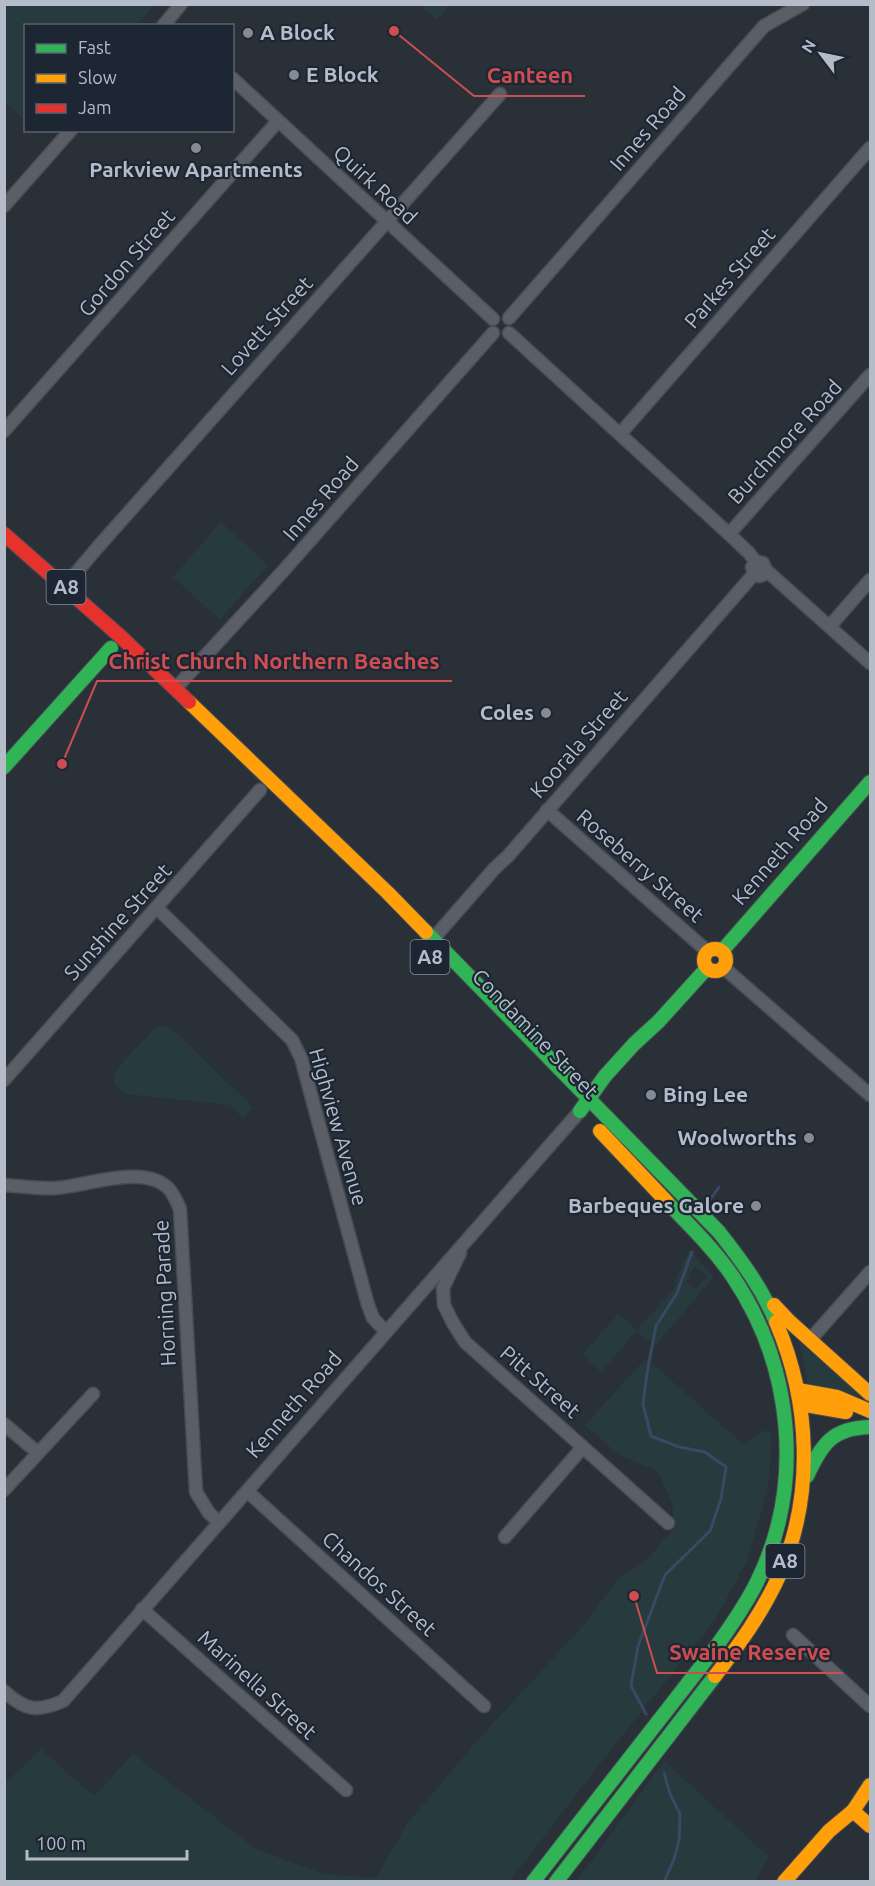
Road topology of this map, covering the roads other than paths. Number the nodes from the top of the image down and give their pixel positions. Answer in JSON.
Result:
{"nodes":[{"id":1,"x":182,"y":4,"type":"edge"},
{"id":2,"x":803,"y":4,"type":"edge"},
{"id":3,"x":168,"y":24,"type":"edge"},
{"id":4,"x":234,"y":80,"type":"edge"},
{"id":5,"x":500,"y":94,"type":"dead end"},
{"id":6,"x":278,"y":121,"type":"junction"},
{"id":7,"x":69,"y":132,"type":"edge"},
{"id":8,"x":870,"y":148,"type":"edge"},
{"id":9,"x":4,"y":206,"type":"edge"},
{"id":10,"x":386,"y":222,"type":"junction"},
{"id":11,"x":509,"y":318,"type":"junction"},
{"id":12,"x":493,"y":319,"type":"junction"},
{"id":13,"x":493,"y":333,"type":"junction"},
{"id":14,"x":509,"y":333,"type":"junction"},
{"id":15,"x":870,"y":375,"type":"edge"},
{"id":16,"x":4,"y":431,"type":"edge"},
{"id":17,"x":620,"y":435,"type":"junction"},
{"id":18,"x":4,"y":534,"type":"edge"},
{"id":19,"x":729,"y":534,"type":"junction"},
{"id":20,"x":759,"y":569,"type":"junction"},
{"id":21,"x":870,"y":580,"type":"edge"},
{"id":22,"x":65,"y":586,"type":"junction"},
{"id":23,"x":50,"y":592,"type":"dead end"},
{"id":24,"x":75,"y":615,"type":"dead end"},
{"id":25,"x":830,"y":626,"type":"junction"},
{"id":26,"x":122,"y":637,"type":"junction"},
{"id":27,"x":101,"y":638,"type":"dead end"},
{"id":28,"x":116,"y":653,"type":"junction"},
{"id":29,"x":870,"y":663,"type":"edge"},
{"id":30,"x":175,"y":689,"type":"junction"},
{"id":31,"x":4,"y":767,"type":"edge"},
{"id":32,"x":870,"y":782,"type":"edge"},
{"id":33,"x":260,"y":790,"type":"dead end"},
{"id":34,"x":547,"y":810,"type":"junction"},
{"id":35,"x":157,"y":908,"type":"junction"},
{"id":36,"x":434,"y":939,"type":"junction"},
{"id":37,"x":707,"y":951,"type":"junction"},
{"id":38,"x":722,"y":951,"type":"junction"},
{"id":39,"x":723,"y":967,"type":"junction"},
{"id":40,"x":707,"y":968,"type":"junction"},
{"id":41,"x":4,"y":1080,"type":"edge"},
{"id":42,"x":870,"y":1095,"type":"edge"},
{"id":43,"x":590,"y":1099,"type":"junction"},
{"id":44,"x":584,"y":1115,"type":"junction"},
{"id":45,"x":4,"y":1185,"type":"edge"},
{"id":46,"x":463,"y":1245,"type":"junction"},
{"id":47,"x":870,"y":1272,"type":"edge"},
{"id":48,"x":765,"y":1295,"type":"junction"},
{"id":49,"x":386,"y":1332,"type":"junction"},
{"id":50,"x":810,"y":1340,"type":"junction"},
{"id":51,"x":93,"y":1394,"type":"dead end"},
{"id":52,"x":870,"y":1394,"type":"edge"},
{"id":53,"x":799,"y":1397,"type":"junction"},
{"id":54,"x":784,"y":1398,"type":"junction"},
{"id":55,"x":870,"y":1411,"type":"edge"},
{"id":56,"x":870,"y":1420,"type":"edge"},
{"id":57,"x":4,"y":1424,"type":"edge"},
{"id":58,"x":870,"y":1427,"type":"edge"},
{"id":59,"x":584,"y":1447,"type":"junction"},
{"id":60,"x":38,"y":1453,"type":"junction"},
{"id":61,"x":803,"y":1483,"type":"junction"},
{"id":62,"x":4,"y":1490,"type":"edge"},
{"id":63,"x":247,"y":1491,"type":"junction"},
{"id":64,"x":219,"y":1522,"type":"junction"},
{"id":65,"x":668,"y":1523,"type":"dead end"},
{"id":66,"x":506,"y":1537,"type":"dead end"},
{"id":67,"x":142,"y":1609,"type":"junction"},
{"id":68,"x":793,"y":1635,"type":"dead end"},
{"id":69,"x":4,"y":1691,"type":"edge"},
{"id":70,"x":484,"y":1706,"type":"dead end"},
{"id":71,"x":870,"y":1706,"type":"edge"},
{"id":72,"x":870,"y":1785,"type":"edge"},
{"id":73,"x":346,"y":1790,"type":"dead end"},
{"id":74,"x":853,"y":1811,"type":"junction"},
{"id":75,"x":870,"y":1826,"type":"edge"},
{"id":76,"x":533,"y":1881,"type":"edge"},
{"id":77,"x":556,"y":1881,"type":"edge"},
{"id":78,"x":784,"y":1881,"type":"edge"}],
"edges":[{"from":1,"to":3,"type":"street"},
{"from":2,"to":11,"type":"street","name":"Innes Road"},
{"from":4,"to":6,"type":"street","name":"Quirk Road"},
{"from":5,"to":10,"type":"street","name":"Lovett Street"},
{"from":6,"to":10,"type":"street","name":"Quirk Road"},
{"from":6,"to":16,"type":"street","name":"Gordon Street"},
{"from":7,"to":9,"type":"street"},
{"from":8,"to":17,"type":"street","name":"Parkes Street"},
{"from":10,"to":12,"type":"street","name":"Quirk Road"},
{"from":10,"to":22,"type":"street","name":"Lovett Street"},
{"from":11,"to":12,"type":"street"},
{"from":11,"to":14,"type":"street"},
{"from":12,"to":13,"type":"street"},
{"from":13,"to":14,"type":"street"},
{"from":13,"to":30,"type":"street","name":"Innes Road"},
{"from":14,"to":17,"type":"street"},
{"from":15,"to":19,"type":"street","name":"Burchmore Road"},
{"from":17,"to":19,"type":"street"},
{"from":18,"to":22,"type":"main road","name":"Condamine Street","number":"A8"},
{"from":19,"to":20,"type":"street"},
{"from":20,"to":25,"type":"street"},
{"from":20,"to":34,"type":"street","name":"Koorala Street"},
{"from":21,"to":25,"type":"street"},
{"from":22,"to":26,"type":"main road","name":"Condamine Street","number":"A8"},
{"from":23,"to":24,"type":"main road","number":"A8"},
{"from":25,"to":29,"type":"street"},
{"from":26,"to":28,"type":"main road"},
{"from":26,"to":30,"type":"main road","name":"Condamine Street","number":"A8"},
{"from":27,"to":28,"type":"main road"},
{"from":28,"to":31,"type":"main road"},
{"from":30,"to":36,"type":"main road","name":"Condamine Street","number":"A8"},
{"from":32,"to":38,"type":"main road","name":"Kenneth Road"},
{"from":33,"to":35,"type":"street","name":"Sunshine Street"},
{"from":34,"to":36,"type":"street","name":"Koorala Street"},
{"from":34,"to":37,"type":"street","name":"Roseberry Street"},
{"from":35,"to":41,"type":"street","name":"Sunshine Street"},
{"from":35,"to":49,"type":"street","name":"Highview Avenue"},
{"from":36,"to":43,"type":"main road","name":"Condamine Street","number":"A8"},
{"from":37,"to":38,"type":"main road"},
{"from":37,"to":40,"type":"main road"},
{"from":38,"to":39,"type":"main road"},
{"from":39,"to":40,"type":"main road"},
{"from":39,"to":42,"type":"street"},
{"from":40,"to":43,"type":"main road"},
{"from":43,"to":44,"type":"main road"},
{"from":43,"to":48,"type":"main road","name":"Condamine Street","number":"A8"},
{"from":44,"to":46,"type":"street","name":"Kenneth Road"},
{"from":44,"to":54,"type":"main road","name":"Condamine Street","number":"A8"},
{"from":45,"to":64,"type":"street","name":"Horning Parade"},
{"from":46,"to":49,"type":"street","name":"Kenneth Road"},
{"from":46,"to":59,"type":"street","name":"Pitt Street"},
{"from":47,"to":50,"type":"street"},
{"from":48,"to":50,"type":"main road"},
{"from":48,"to":53,"type":"main road","number":"A8"},
{"from":49,"to":63,"type":"street","name":"Kenneth Road"},
{"from":50,"to":52,"type":"main road"},
{"from":51,"to":60,"type":"street"},
{"from":53,"to":54,"type":"main road"},
{"from":53,"to":55,"type":"main road"},
{"from":53,"to":56,"type":"main road"},
{"from":53,"to":61,"type":"main road","number":"A8"},
{"from":54,"to":76,"type":"main road","number":"A8"},
{"from":57,"to":60,"type":"street"},
{"from":58,"to":61,"type":"main road"},
{"from":59,"to":65,"type":"street","name":"Pitt Street"},
{"from":59,"to":66,"type":"street"},
{"from":60,"to":62,"type":"street"},
{"from":61,"to":77,"type":"main road","number":"A8"},
{"from":63,"to":64,"type":"street","name":"Kenneth Road"},
{"from":63,"to":70,"type":"street","name":"Chandos Street"},
{"from":64,"to":67,"type":"street","name":"Kenneth Road"},
{"from":67,"to":69,"type":"street","name":"Kenneth Road"},
{"from":67,"to":73,"type":"street","name":"Marinella Street"},
{"from":68,"to":71,"type":"street"},
{"from":72,"to":74,"type":"main road"},
{"from":74,"to":75,"type":"main road"},
{"from":74,"to":78,"type":"main road"}]}
